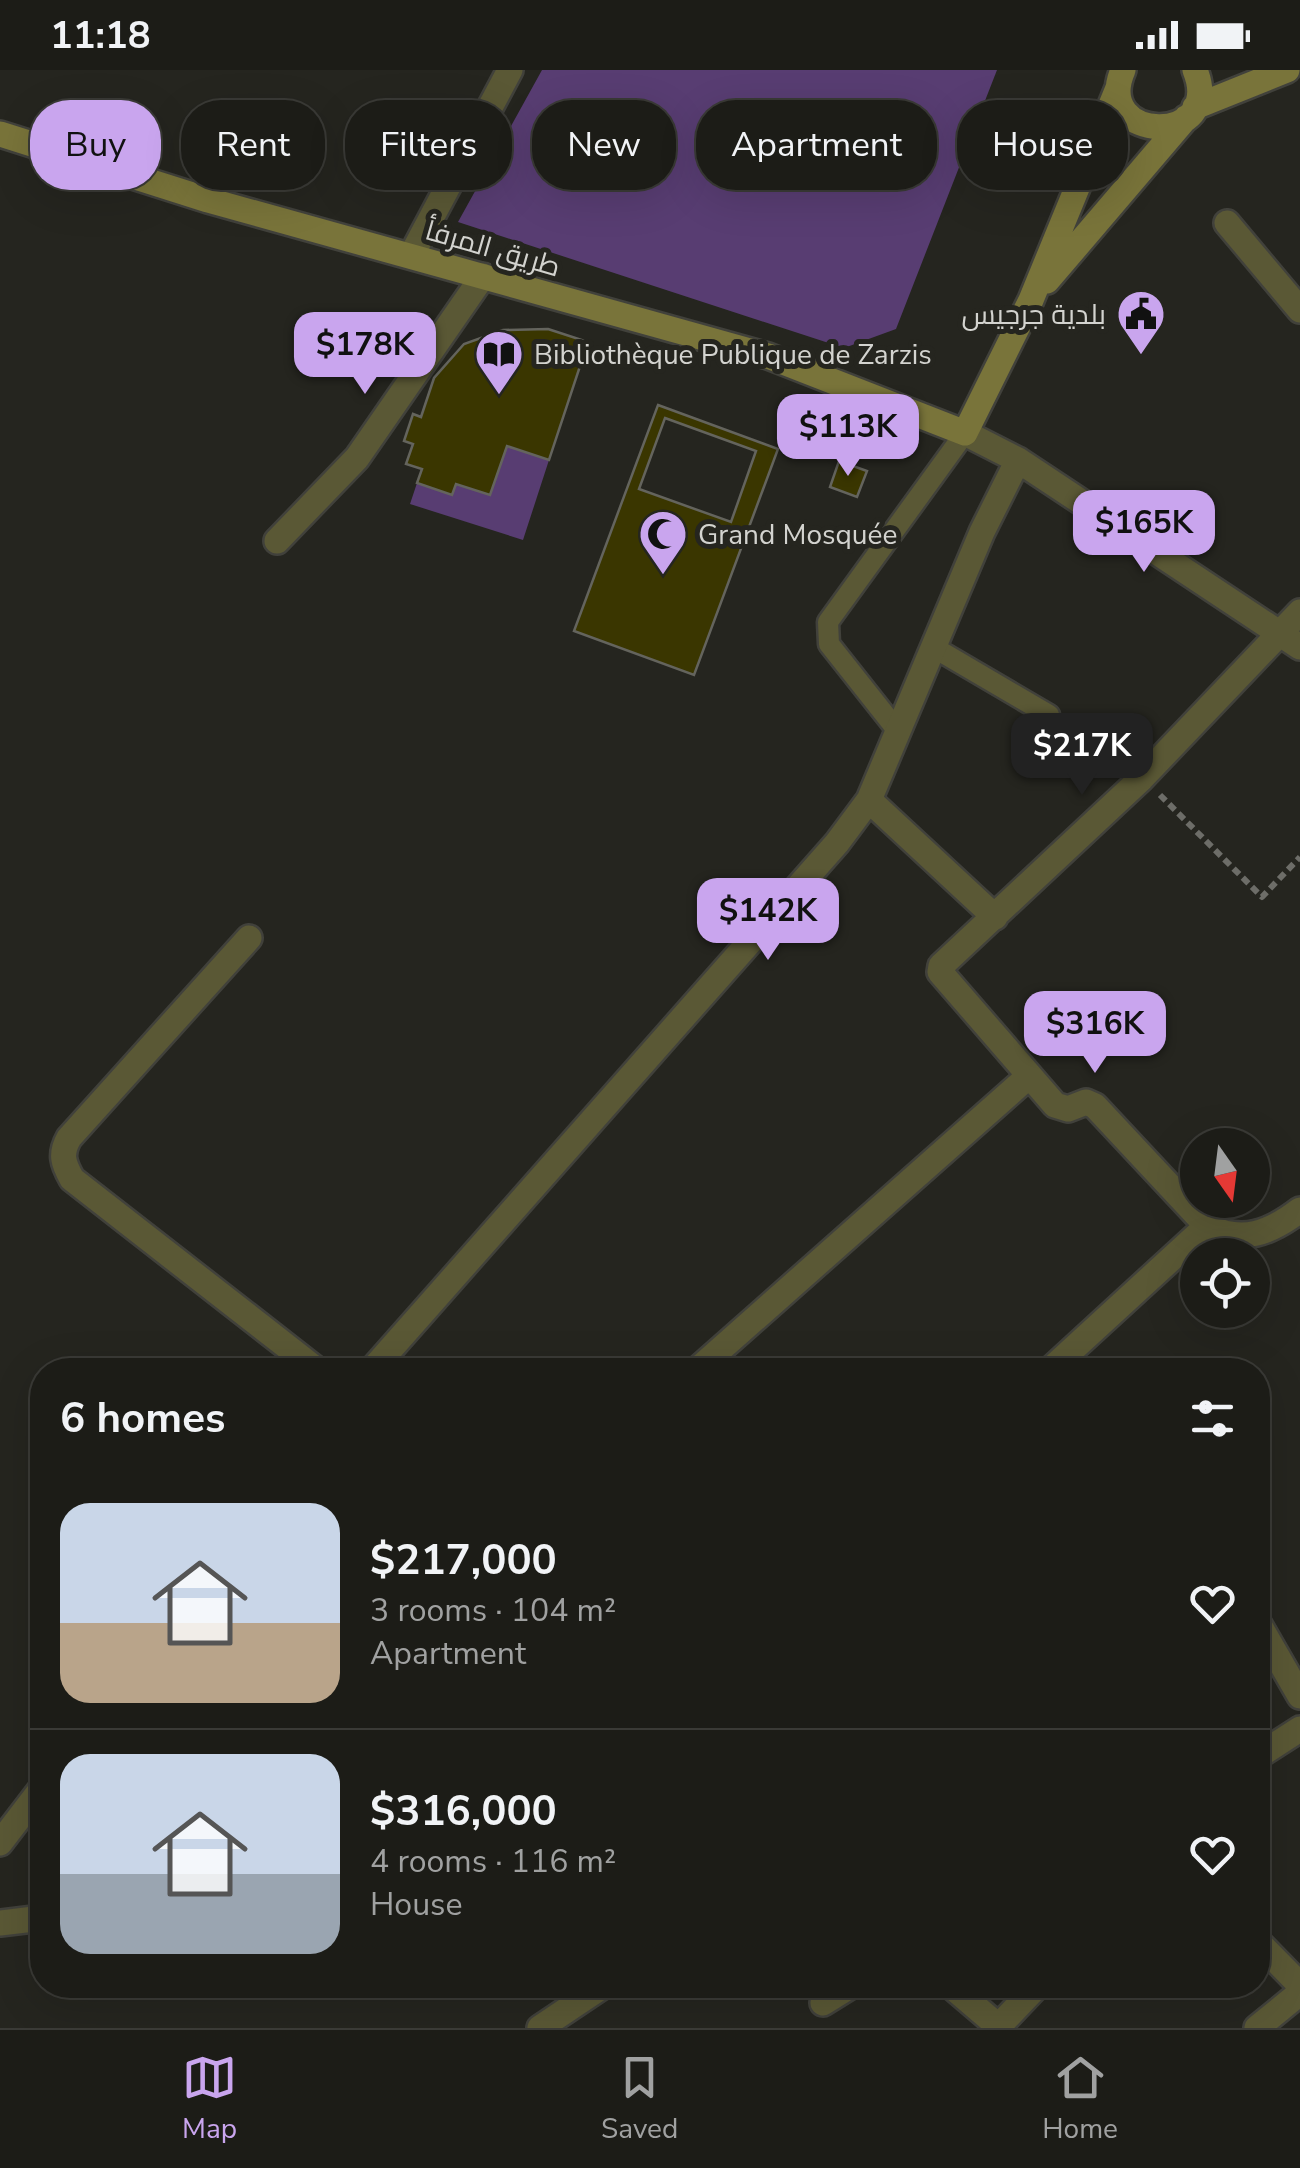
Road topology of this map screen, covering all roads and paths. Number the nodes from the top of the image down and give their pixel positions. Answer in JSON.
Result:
{"nodes":[{"id":1,"x":510,"y":70,"type":"edge"},
{"id":2,"x":1195,"y":70,"type":"edge"},
{"id":3,"x":1287,"y":70,"type":"edge"},
{"id":4,"x":1121,"y":79,"type":"edge"},
{"id":5,"x":1190,"y":113,"type":"junction"},
{"id":6,"x":0,"y":134,"type":"edge"},
{"id":7,"x":1226,"y":223,"type":"dead end"},
{"id":8,"x":411,"y":256,"type":"junction"},
{"id":9,"x":483,"y":276,"type":"junction"},
{"id":10,"x":1031,"y":300,"type":"junction"},
{"id":11,"x":1300,"y":310,"type":"edge"},
{"id":12,"x":964,"y":432,"type":"junction"},
{"id":13,"x":1018,"y":460,"type":"junction"},
{"id":14,"x":277,"y":541,"type":"dead end"},
{"id":15,"x":1300,"y":612,"type":"edge"},
{"id":16,"x":1292,"y":640,"type":"edge"},
{"id":17,"x":933,"y":647,"type":"junction"},
{"id":18,"x":1049,"y":716,"type":"dead end"},
{"id":19,"x":897,"y":730,"type":"junction"},
{"id":20,"x":1142,"y":778,"type":"junction"},
{"id":21,"x":869,"y":800,"type":"junction"},
{"id":22,"x":1300,"y":857,"type":"edge"},
{"id":23,"x":995,"y":917,"type":"junction"},
{"id":24,"x":249,"y":938,"type":"dead end"},
{"id":25,"x":1029,"y":1076,"type":"junction"},
{"id":26,"x":1300,"y":1210,"type":"edge"},
{"id":27,"x":1207,"y":1226,"type":"junction"},
{"id":28,"x":302,"y":1358,"type":"edge"},
{"id":29,"x":383,"y":1358,"type":"edge"},
{"id":30,"x":711,"y":1358,"type":"edge"},
{"id":31,"x":1063,"y":1358,"type":"edge"},
{"id":32,"x":1270,"y":1644,"type":"edge"},
{"id":33,"x":1300,"y":1696,"type":"edge"},
{"id":34,"x":1300,"y":1728,"type":"edge"},
{"id":35,"x":1270,"y":1748,"type":"edge"},
{"id":36,"x":30,"y":1804,"type":"edge"},
{"id":37,"x":0,"y":1843,"type":"edge"},
{"id":38,"x":30,"y":1919,"type":"edge"},
{"id":39,"x":0,"y":1923,"type":"edge"},
{"id":40,"x":1270,"y":1954,"type":"edge"},
{"id":41,"x":1300,"y":1985,"type":"edge"},
{"id":42,"x":1300,"y":1993,"type":"edge"},
{"id":43,"x":585,"y":1998,"type":"edge"},
{"id":44,"x":831,"y":1998,"type":"edge"},
{"id":45,"x":965,"y":1998,"type":"edge"},
{"id":46,"x":1026,"y":1998,"type":"edge"},
{"id":47,"x":823,"y":2003,"type":"dead end"},
{"id":48,"x":998,"y":2027,"type":"edge"},
{"id":49,"x":540,"y":2028,"type":"edge"},
{"id":50,"x":1257,"y":2028,"type":"edge"}],
"edges":[{"from":1,"to":8,"type":"street"},
{"from":2,"to":5,"type":"street"},
{"from":3,"to":5,"type":"street"},
{"from":4,"to":5,"type":"street"},
{"from":4,"to":10,"type":"street"},
{"from":5,"to":10,"type":"street"},
{"from":6,"to":8,"type":"street","name":"طريق المرفأ"},
{"from":7,"to":11,"type":"street"},
{"from":8,"to":9,"type":"street","name":"طريق المرفأ"},
{"from":9,"to":12,"type":"street","name":"طريق المرفأ"},
{"from":9,"to":14,"type":"street"},
{"from":10,"to":12,"type":"street"},
{"from":12,"to":13,"type":"street"},
{"from":12,"to":19,"type":"lane"},
{"from":13,"to":16,"type":"street"},
{"from":13,"to":17,"type":"street"},
{"from":15,"to":16,"type":"street"},
{"from":16,"to":20,"type":"street"},
{"from":17,"to":18,"type":"lane"},
{"from":17,"to":19,"type":"street"},
{"from":19,"to":21,"type":"street"},
{"from":20,"to":22,"type":"path"},
{"from":20,"to":23,"type":"street"},
{"from":21,"to":23,"type":"street"},
{"from":21,"to":29,"type":"street"},
{"from":23,"to":25,"type":"street"},
{"from":24,"to":28,"type":"street"},
{"from":25,"to":27,"type":"street"},
{"from":25,"to":30,"type":"street"},
{"from":26,"to":27,"type":"street"},
{"from":27,"to":31,"type":"street"},
{"from":32,"to":33,"type":"street"},
{"from":34,"to":35,"type":"street"},
{"from":36,"to":37,"type":"street"},
{"from":38,"to":39,"type":"street"},
{"from":40,"to":41,"type":"street"},
{"from":42,"to":50,"type":"street"},
{"from":43,"to":49,"type":"street"},
{"from":44,"to":47,"type":"street"},
{"from":45,"to":48,"type":"street"},
{"from":46,"to":48,"type":"street"}]}
